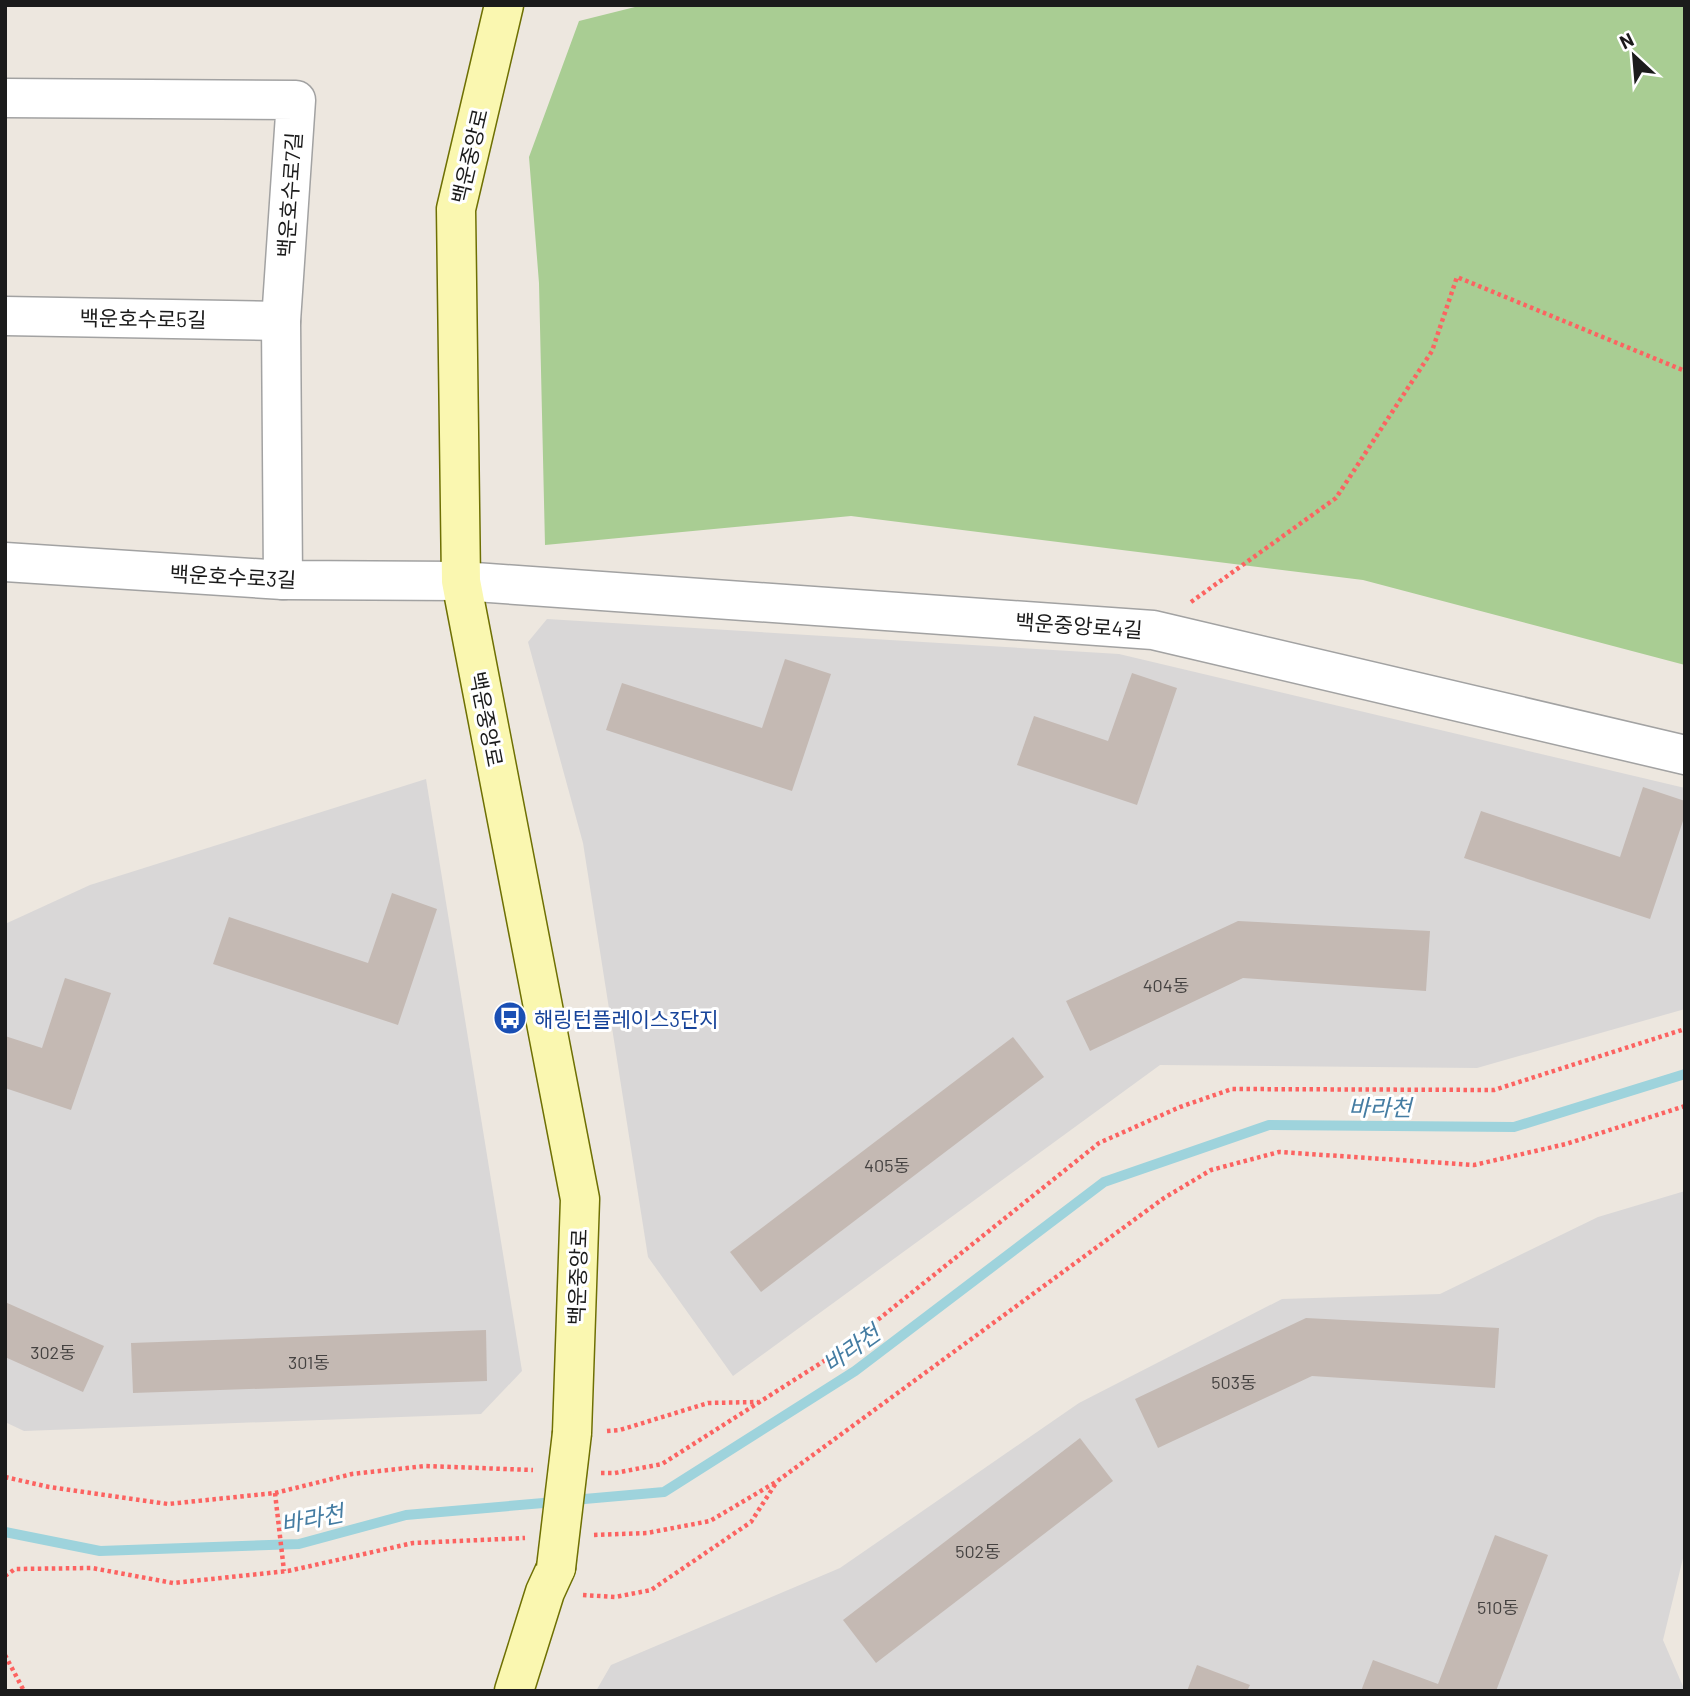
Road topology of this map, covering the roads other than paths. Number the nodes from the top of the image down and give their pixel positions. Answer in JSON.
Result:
{"nodes":[{"id":1,"x":504,"y":5,"type":"edge"},
{"id":2,"x":5,"y":98,"type":"edge"},
{"id":3,"x":5,"y":316,"type":"edge"},
{"id":4,"x":281,"y":321,"type":"junction"},
{"id":5,"x":5,"y":562,"type":"edge"},
{"id":6,"x":284,"y":580,"type":"junction"},
{"id":7,"x":461,"y":582,"type":"junction"},
{"id":8,"x":1685,"y":755,"type":"edge"},
{"id":9,"x":514,"y":1691,"type":"edge"}],
"edges":[{"from":1,"to":7,"type":"street","name":"백운중앙로"},
{"from":2,"to":4,"type":"street","name":"백운호수로7길"},
{"from":3,"to":4,"type":"street","name":"백운호수로5길"},
{"from":4,"to":6,"type":"street","name":"백운호수로7길"},
{"from":5,"to":6,"type":"street","name":"백운호수로3길"},
{"from":6,"to":7,"type":"street","name":"백운호수로3길"},
{"from":7,"to":8,"type":"street","name":"백운중앙로4길"},
{"from":7,"to":9,"type":"street","name":"백운중앙로","bridge":true}]}
